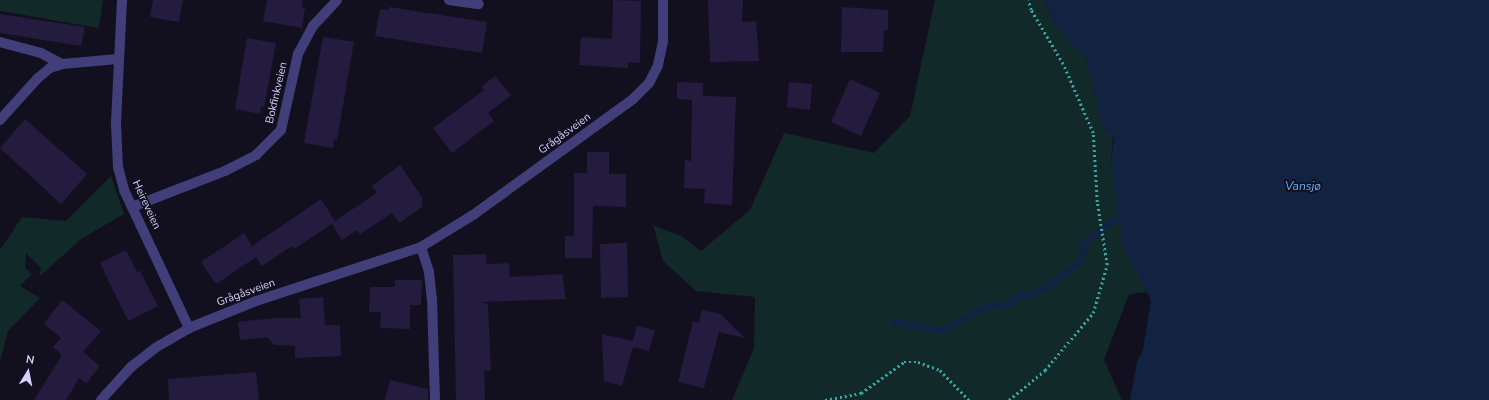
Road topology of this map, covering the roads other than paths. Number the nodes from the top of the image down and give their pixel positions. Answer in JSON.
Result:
{"nodes":[{"id":1,"x":122,"y":0,"type":"edge"},
{"id":2,"x":337,"y":0,"type":"edge"},
{"id":3,"x":449,"y":0,"type":"edge"},
{"id":4,"x":663,"y":0,"type":"edge"},
{"id":5,"x":479,"y":4,"type":"dead end"},
{"id":6,"x":0,"y":42,"type":"edge"},
{"id":7,"x":118,"y":59,"type":"junction"},
{"id":8,"x":62,"y":64,"type":"junction"},
{"id":9,"x":0,"y":120,"type":"edge"},
{"id":10,"x":132,"y":207,"type":"junction"},
{"id":11,"x":421,"y":247,"type":"junction"},
{"id":12,"x":189,"y":328,"type":"junction"},
{"id":13,"x":101,"y":400,"type":"edge"},
{"id":14,"x":435,"y":400,"type":"edge"}],
"edges":[{"from":1,"to":7,"type":"street","name":"Heireveien"},
{"from":2,"to":10,"type":"street","name":"Bokfinkveien"},
{"from":3,"to":5,"type":"street"},
{"from":4,"to":11,"type":"street","name":"Grågåsveien"},
{"from":6,"to":8,"type":"street"},
{"from":7,"to":8,"type":"street"},
{"from":7,"to":10,"type":"street","name":"Heireveien"},
{"from":8,"to":9,"type":"street"},
{"from":10,"to":12,"type":"street","name":"Heireveien"},
{"from":11,"to":12,"type":"street","name":"Grågåsveien"},
{"from":11,"to":14,"type":"street"},
{"from":12,"to":13,"type":"street","name":"Grågåsveien"}]}
